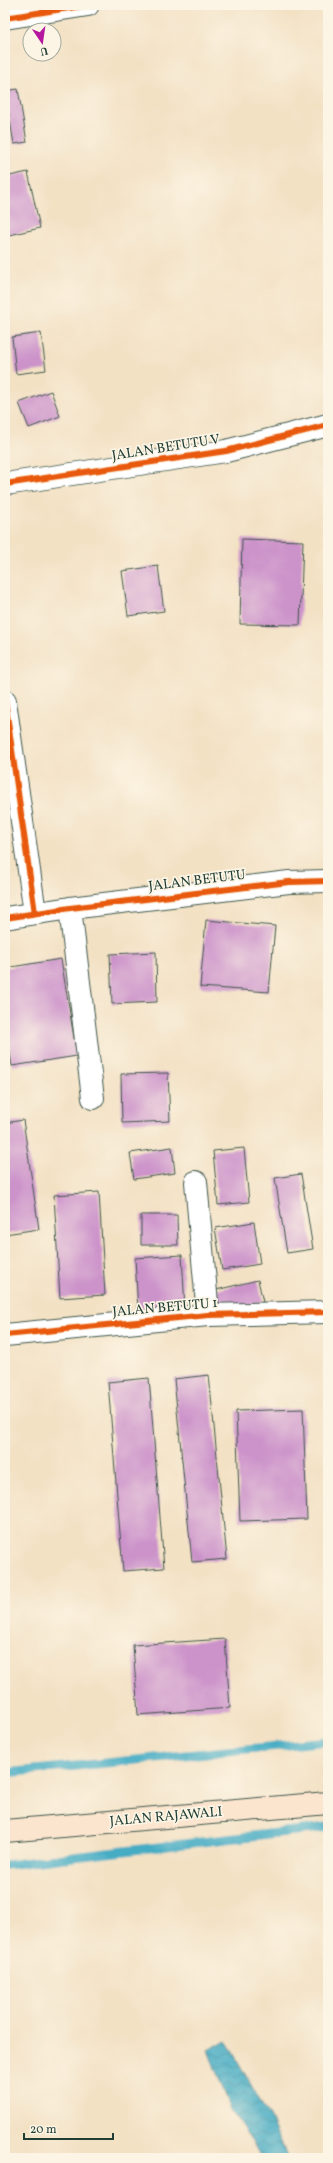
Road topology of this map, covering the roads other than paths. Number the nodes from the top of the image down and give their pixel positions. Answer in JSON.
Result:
{"nodes":[{"id":1,"x":88,"y":5,"type":"edge"},
{"id":2,"x":5,"y":18,"type":"edge"},
{"id":3,"x":328,"y":426,"type":"edge"},
{"id":4,"x":5,"y":484,"type":"edge"},
{"id":5,"x":5,"y":701,"type":"edge"},
{"id":6,"x":328,"y":881,"type":"edge"},
{"id":7,"x":70,"y":908,"type":"junction"},
{"id":8,"x":35,"y":913,"type":"junction"},
{"id":9,"x":5,"y":918,"type":"edge"},
{"id":10,"x":94,"y":1098,"type":"dead end"},
{"id":11,"x":196,"y":1182,"type":"dead end"},
{"id":12,"x":328,"y":1312,"type":"edge"},
{"id":13,"x":208,"y":1315,"type":"junction"},
{"id":14,"x":5,"y":1335,"type":"edge"},
{"id":15,"x":328,"y":1803,"type":"edge"},
{"id":16,"x":5,"y":1831,"type":"edge"}],
"edges":[{"from":1,"to":2,"type":"street"},
{"from":3,"to":4,"type":"street","name":"JALAN BETUTU V"},
{"from":5,"to":8,"type":"street"},
{"from":6,"to":7,"type":"street","name":"JALAN BETUTU"},
{"from":7,"to":8,"type":"street","name":"JALAN BETUTU"},
{"from":7,"to":10,"type":"street"},
{"from":8,"to":9,"type":"street","name":"JALAN BETUTU"},
{"from":11,"to":13,"type":"street"},
{"from":12,"to":13,"type":"street","name":"JALAN BETUTU 1"},
{"from":13,"to":14,"type":"street","name":"JALAN BETUTU 1"},
{"from":15,"to":16,"type":"main road","name":"JALAN RAJAWALI"}]}
